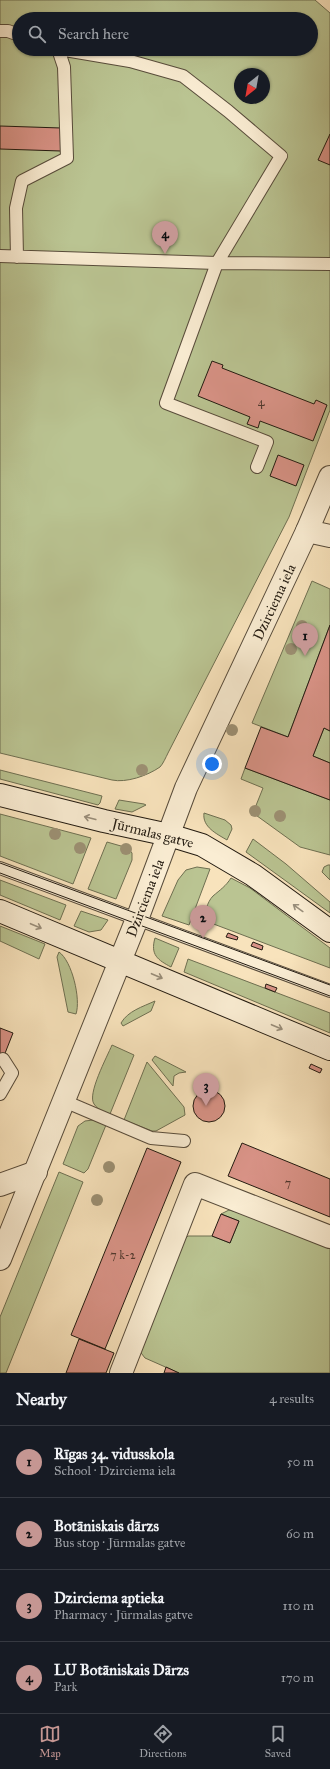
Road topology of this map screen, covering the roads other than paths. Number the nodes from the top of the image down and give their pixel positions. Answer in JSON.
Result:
{"nodes":[{"id":1,"x":0,"y":31,"type":"edge"},
{"id":2,"x":12,"y":32,"type":"edge"},
{"id":3,"x":60,"y":56,"type":"edge"},
{"id":4,"x":100,"y":56,"type":"edge"},
{"id":5,"x":0,"y":256,"type":"edge"},
{"id":6,"x":17,"y":257,"type":"junction"},
{"id":7,"x":217,"y":263,"type":"junction"},
{"id":8,"x":330,"y":264,"type":"edge"},
{"id":9,"x":257,"y":467,"type":"dead end"},
{"id":10,"x":330,"y":477,"type":"edge"},
{"id":11,"x":307,"y":531,"type":"junction"},
{"id":12,"x":330,"y":536,"type":"edge"},
{"id":13,"x":0,"y":795,"type":"edge"},
{"id":14,"x":169,"y":835,"type":"junction"},
{"id":15,"x":0,"y":868,"type":"edge"},
{"id":16,"x":0,"y":911,"type":"edge"},
{"id":17,"x":137,"y":919,"type":"junction"},
{"id":18,"x":330,"y":931,"type":"edge"},
{"id":19,"x":121,"y":961,"type":"junction"},
{"id":20,"x":330,"y":991,"type":"edge"},
{"id":21,"x":330,"y":1049,"type":"edge"},
{"id":22,"x":2,"y":1059,"type":"dead end"},
{"id":23,"x":0,"y":1094,"type":"edge"},
{"id":24,"x":64,"y":1101,"type":"junction"},
{"id":25,"x":184,"y":1141,"type":"dead end"},
{"id":26,"x":36,"y":1172,"type":"junction"},
{"id":27,"x":0,"y":1185,"type":"edge"},
{"id":28,"x":330,"y":1237,"type":"edge"},
{"id":29,"x":1,"y":1252,"type":"edge"},
{"id":30,"x":121,"y":1373,"type":"edge"}],
"edges":[{"from":1,"to":2,"type":"lane"},
{"from":3,"to":6,"type":"lane"},
{"from":4,"to":7,"type":"lane"},
{"from":5,"to":6,"type":"lane"},
{"from":6,"to":7,"type":"lane"},
{"from":7,"to":8,"type":"lane"},
{"from":7,"to":9,"type":"lane"},
{"from":10,"to":11,"type":"street","name":"Dzirciema iela"},
{"from":11,"to":12,"type":"street"},
{"from":11,"to":14,"type":"street","name":"Dzirciema iela"},
{"from":14,"to":13,"type":"street","name":"Jūrmalas gatve","one_way":true},
{"from":14,"to":17,"type":"street","name":"Dzirciema iela"},
{"from":18,"to":14,"type":"street","name":"Jūrmalas gatve","one_way":true},
{"from":15,"to":17,"type":"lane"},
{"from":16,"to":19,"type":"street","one_way":true},
{"from":17,"to":19,"type":"street","name":"Dzirciema iela"},
{"from":17,"to":20,"type":"lane"},
{"from":19,"to":21,"type":"street","one_way":true},
{"from":19,"to":24,"type":"street","name":"Dzirciema iela"},
{"from":22,"to":23,"type":"lane"},
{"from":24,"to":25,"type":"lane"},
{"from":24,"to":26,"type":"street","name":"Dzirciema iela"},
{"from":26,"to":27,"type":"street"},
{"from":26,"to":29,"type":"street","name":"Dzirciema iela"},
{"from":28,"to":30,"type":"street"}]}
